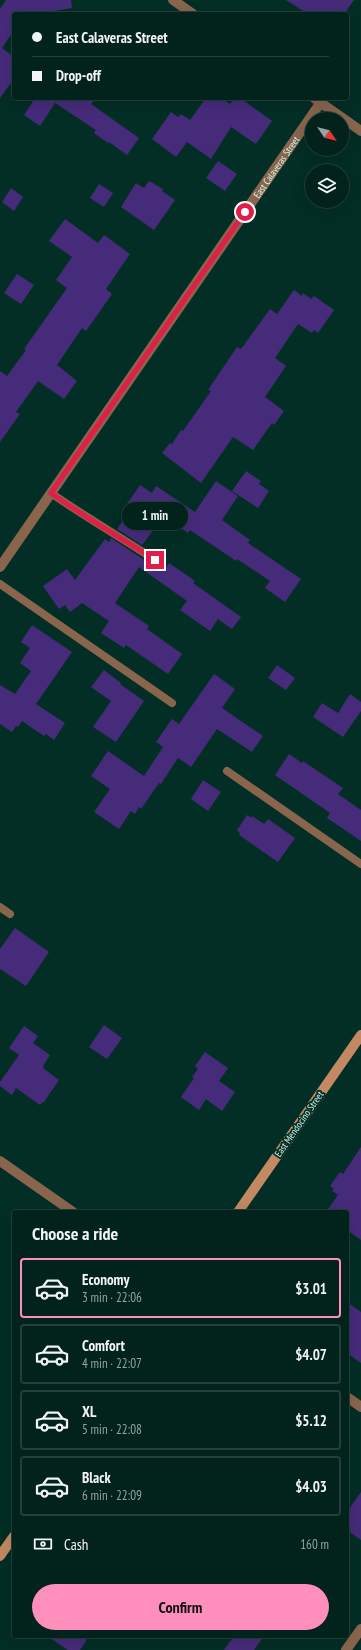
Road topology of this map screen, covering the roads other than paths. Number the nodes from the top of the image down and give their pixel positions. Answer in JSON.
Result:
{"nodes":[{"id":1,"x":173,"y":0,"type":"edge"},
{"id":2,"x":190,"y":12,"type":"edge"},
{"id":3,"x":317,"y":100,"type":"edge"},
{"id":4,"x":361,"y":131,"type":"edge"},
{"id":5,"x":51,"y":493,"type":"junction"},
{"id":6,"x":155,"y":560,"type":"dead end"},
{"id":7,"x":0,"y":567,"type":"edge"},
{"id":8,"x":0,"y":584,"type":"edge"},
{"id":9,"x":172,"y":703,"type":"dead end"},
{"id":10,"x":227,"y":771,"type":"dead end"},
{"id":11,"x":361,"y":864,"type":"edge"},
{"id":12,"x":0,"y":908,"type":"edge"},
{"id":13,"x":10,"y":914,"type":"dead end"},
{"id":14,"x":361,"y":1035,"type":"edge"},
{"id":15,"x":0,"y":1161,"type":"edge"},
{"id":16,"x":70,"y":1210,"type":"edge"},
{"id":17,"x":239,"y":1210,"type":"edge"},
{"id":18,"x":349,"y":1398,"type":"edge"},
{"id":19,"x":361,"y":1407,"type":"edge"},
{"id":20,"x":12,"y":1539,"type":"edge"},
{"id":21,"x":0,"y":1556,"type":"edge"},
{"id":22,"x":361,"y":1629,"type":"edge"},
{"id":23,"x":346,"y":1650,"type":"edge"}],
"edges":[{"from":1,"to":2,"type":"street"},
{"from":3,"to":4,"type":"street"},
{"from":3,"to":5,"type":"street","name":"East Calaveras Street"},
{"from":5,"to":6,"type":"lane"},
{"from":5,"to":7,"type":"street","name":"East Calaveras Street"},
{"from":8,"to":9,"type":"lane"},
{"from":10,"to":11,"type":"lane"},
{"from":12,"to":13,"type":"lane"},
{"from":14,"to":17,"type":"street","name":"East Mendocino Street"},
{"from":15,"to":16,"type":"street"},
{"from":18,"to":19,"type":"street"},
{"from":20,"to":21,"type":"street"},
{"from":22,"to":23,"type":"street"}]}
